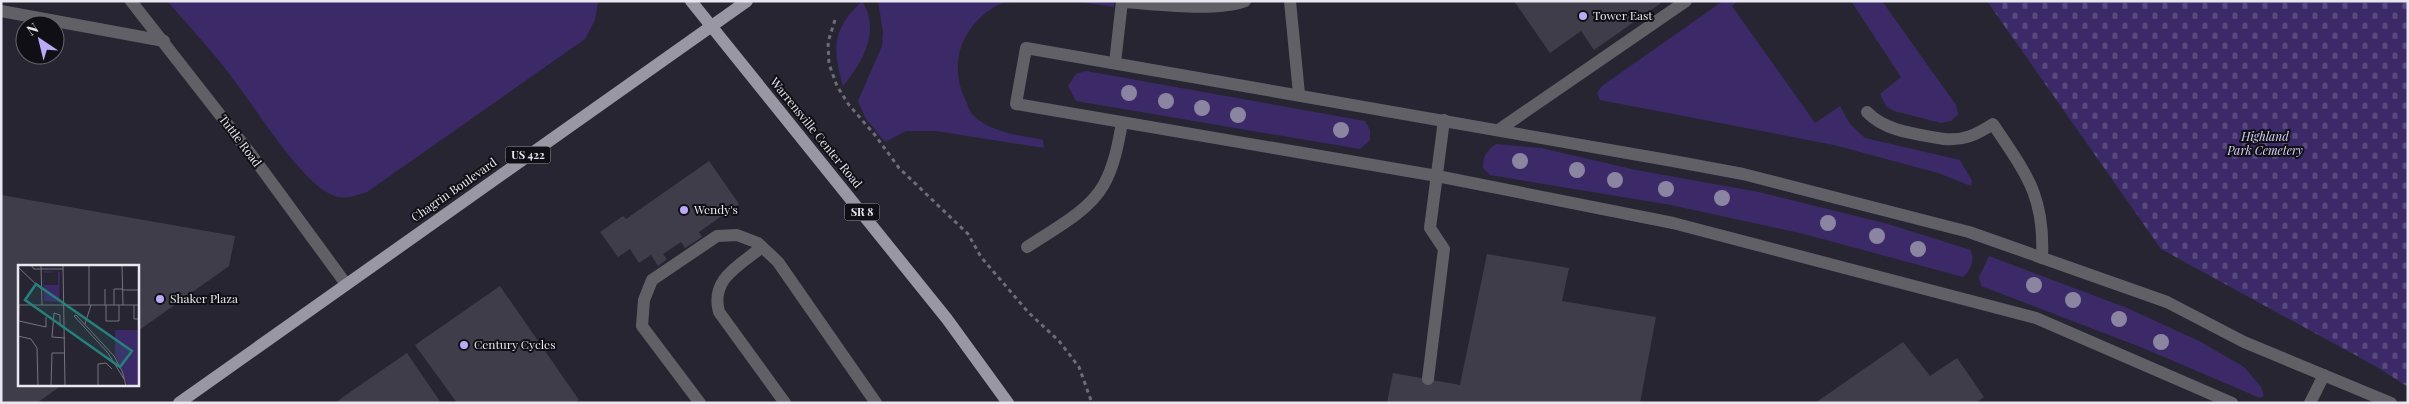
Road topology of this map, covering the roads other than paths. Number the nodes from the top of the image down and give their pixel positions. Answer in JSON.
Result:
{"nodes":[{"id":1,"x":131,"y":1,"type":"edge"},
{"id":2,"x":691,"y":1,"type":"edge"},
{"id":3,"x":747,"y":1,"type":"edge"},
{"id":4,"x":1245,"y":1,"type":"edge"},
{"id":5,"x":1290,"y":1,"type":"edge"},
{"id":6,"x":1686,"y":1,"type":"edge"},
{"id":7,"x":1122,"y":2,"type":"edge"},
{"id":8,"x":1,"y":11,"type":"edge"},
{"id":9,"x":711,"y":26,"type":"junction"},
{"id":10,"x":164,"y":42,"type":"junction"},
{"id":11,"x":1115,"y":63,"type":"junction"},
{"id":12,"x":1299,"y":94,"type":"junction"},
{"id":13,"x":1867,"y":112,"type":"dead end"},
{"id":14,"x":1444,"y":120,"type":"junction"},
{"id":15,"x":1122,"y":123,"type":"junction"},
{"id":16,"x":1500,"y":129,"type":"junction"},
{"id":17,"x":1436,"y":176,"type":"junction"},
{"id":18,"x":762,"y":247,"type":"junction"},
{"id":19,"x":1027,"y":247,"type":"dead end"},
{"id":20,"x":2042,"y":258,"type":"junction"},
{"id":21,"x":346,"y":284,"type":"junction"},
{"id":22,"x":2324,"y":375,"type":"junction"},
{"id":23,"x":1428,"y":379,"type":"dead end"},
{"id":24,"x":178,"y":403,"type":"edge"},
{"id":25,"x":700,"y":403,"type":"edge"},
{"id":26,"x":785,"y":403,"type":"edge"},
{"id":27,"x":876,"y":403,"type":"edge"},
{"id":28,"x":1008,"y":403,"type":"edge"},
{"id":29,"x":2232,"y":403,"type":"edge"},
{"id":30,"x":2310,"y":403,"type":"edge"},
{"id":31,"x":2391,"y":403,"type":"edge"}],
"edges":[{"from":1,"to":10,"type":"street","name":"Tuttle Road"},
{"from":2,"to":9,"type":"main road","name":"Warrensville Center Road"},
{"from":3,"to":9,"type":"main road","name":"Chagrin Boulevard","number":"US 422"},
{"from":4,"to":7,"type":"street"},
{"from":5,"to":12,"type":"street"},
{"from":6,"to":16,"type":"street"},
{"from":7,"to":11,"type":"street"},
{"from":8,"to":10,"type":"street"},
{"from":9,"to":21,"type":"main road","name":"Chagrin Boulevard","number":"US 422"},
{"from":9,"to":28,"type":"main road","name":"Warrensville Center Road","number":"SR 8"},
{"from":10,"to":21,"type":"street","name":"Tuttle Road"},
{"from":11,"to":12,"type":"street"},
{"from":11,"to":15,"type":"street"},
{"from":12,"to":14,"type":"street"},
{"from":13,"to":20,"type":"street"},
{"from":14,"to":16,"type":"street"},
{"from":14,"to":17,"type":"street"},
{"from":15,"to":17,"type":"street"},
{"from":15,"to":19,"type":"street"},
{"from":16,"to":20,"type":"street"},
{"from":17,"to":23,"type":"street"},
{"from":17,"to":29,"type":"street"},
{"from":18,"to":25,"type":"street"},
{"from":18,"to":26,"type":"street"},
{"from":18,"to":27,"type":"street"},
{"from":20,"to":22,"type":"street"},
{"from":21,"to":24,"type":"main road","name":"Chagrin Boulevard","number":"US 422"},
{"from":22,"to":30,"type":"street"},
{"from":22,"to":31,"type":"street"}]}
